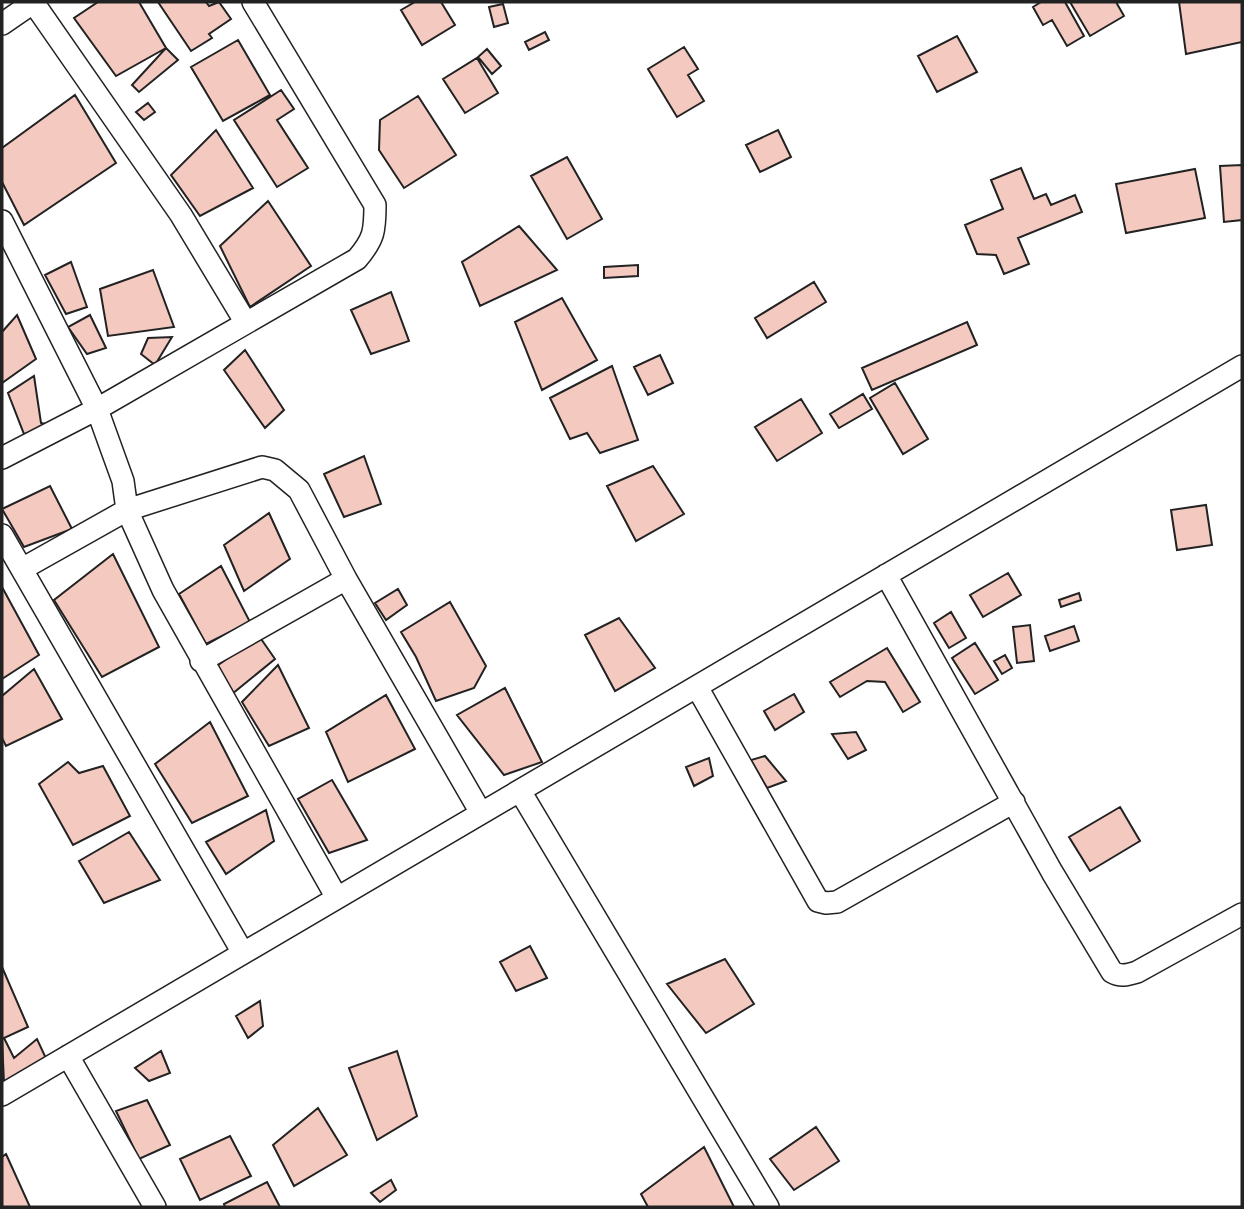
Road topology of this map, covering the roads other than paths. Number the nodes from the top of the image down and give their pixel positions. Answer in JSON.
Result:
{"nodes":[{"id":1,"x":34,"y":2,"type":"edge"},
{"id":2,"x":253,"y":2,"type":"edge"},
{"id":3,"x":2,"y":24,"type":"edge"},
{"id":4,"x":2,"y":221,"type":"edge"},
{"id":5,"x":246,"y":323,"type":"junction"},
{"id":6,"x":1242,"y":366,"type":"edge"},
{"id":7,"x":97,"y":410,"type":"junction"},
{"id":8,"x":2,"y":458,"type":"edge"},
{"id":9,"x":127,"y":510,"type":"junction"},
{"id":10,"x":2,"y":535,"type":"edge"},
{"id":11,"x":22,"y":569,"type":"junction"},
{"id":12,"x":886,"y":575,"type":"junction"},
{"id":13,"x":346,"y":579,"type":"junction"},
{"id":14,"x":201,"y":661,"type":"junction"},
{"id":15,"x":697,"y":687,"type":"junction"},
{"id":16,"x":520,"y":791,"type":"junction"},
{"id":17,"x":1014,"y":802,"type":"junction"},
{"id":18,"x":481,"y":813,"type":"junction"},
{"id":19,"x":337,"y":898,"type":"junction"},
{"id":20,"x":1242,"y":914,"type":"edge"},
{"id":21,"x":243,"y":953,"type":"junction"},
{"id":22,"x":68,"y":1056,"type":"junction"},
{"id":23,"x":2,"y":1095,"type":"edge"},
{"id":24,"x":155,"y":1207,"type":"edge"},
{"id":25,"x":768,"y":1207,"type":"edge"}],
"edges":[{"from":1,"to":3,"type":"street"},
{"from":1,"to":5,"type":"street"},
{"from":2,"to":5,"type":"street"},
{"from":4,"to":7,"type":"street"},
{"from":5,"to":7,"type":"street"},
{"from":6,"to":12,"type":"street"},
{"from":7,"to":8,"type":"street"},
{"from":7,"to":9,"type":"street"},
{"from":9,"to":11,"type":"street"},
{"from":9,"to":13,"type":"street"},
{"from":9,"to":14,"type":"street"},
{"from":10,"to":11,"type":"street"},
{"from":11,"to":21,"type":"street"},
{"from":12,"to":15,"type":"street"},
{"from":12,"to":17,"type":"street"},
{"from":13,"to":14,"type":"street"},
{"from":13,"to":18,"type":"street"},
{"from":14,"to":19,"type":"street"},
{"from":15,"to":16,"type":"street"},
{"from":15,"to":17,"type":"street"},
{"from":16,"to":18,"type":"street"},
{"from":16,"to":25,"type":"street"},
{"from":17,"to":20,"type":"street"},
{"from":18,"to":19,"type":"street"},
{"from":19,"to":21,"type":"street"},
{"from":21,"to":22,"type":"street"},
{"from":22,"to":23,"type":"street"},
{"from":22,"to":24,"type":"street"}]}
